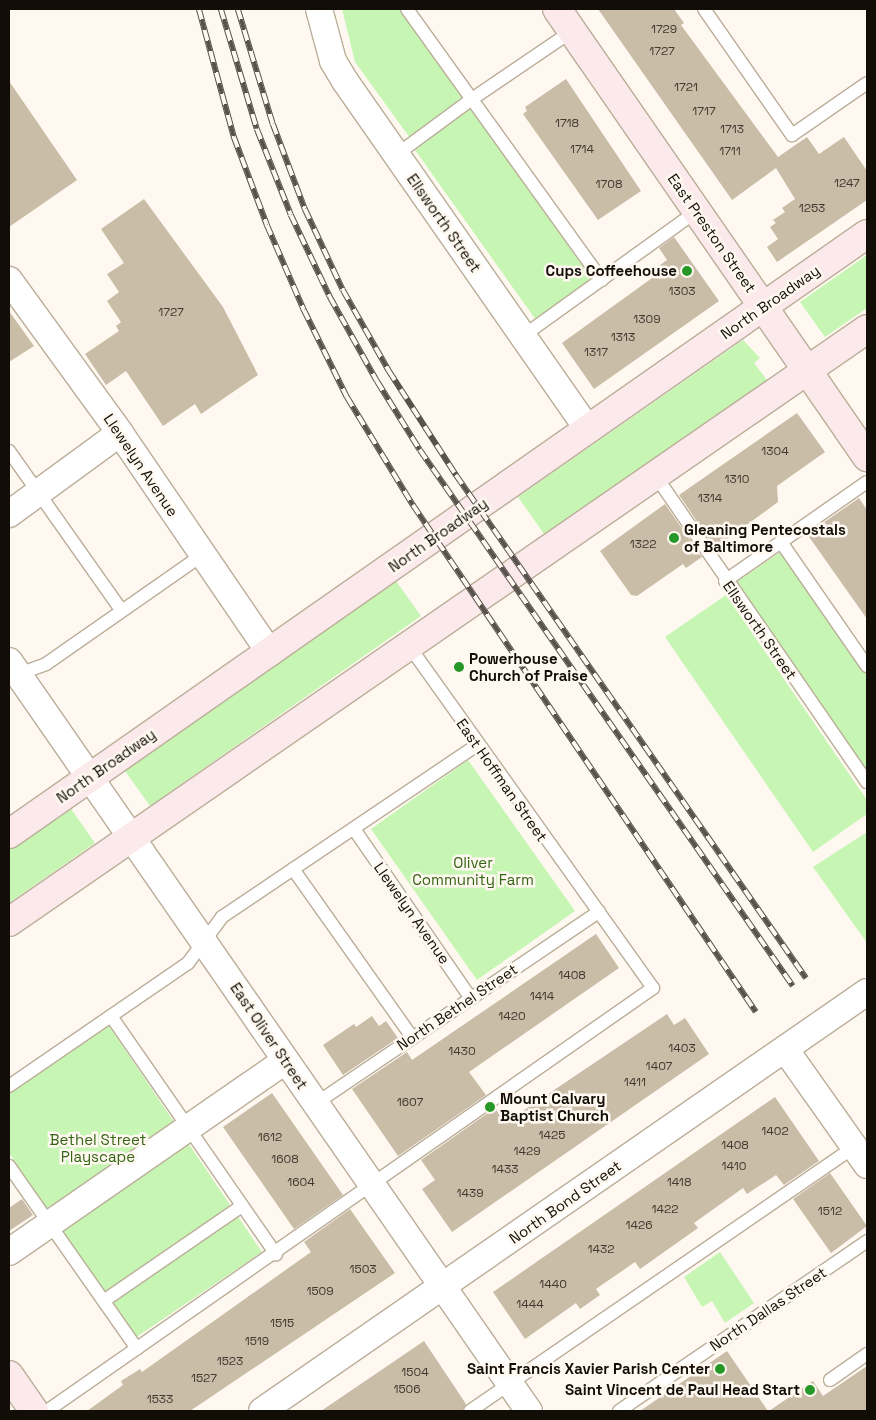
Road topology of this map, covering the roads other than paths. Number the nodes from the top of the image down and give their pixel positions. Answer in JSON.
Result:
{"nodes":[{"id":1,"x":319,"y":9,"type":"edge"},
{"id":2,"x":408,"y":9,"type":"edge"},
{"id":3,"x":557,"y":9,"type":"edge"},
{"id":4,"x":704,"y":9,"type":"edge"},
{"id":5,"x":572,"y":31,"type":"junction"},
{"id":6,"x":867,"y":83,"type":"edge"},
{"id":7,"x":472,"y":99,"type":"junction"},
{"id":8,"x":396,"y":155,"type":"junction"},
{"id":9,"x":696,"y":211,"type":"junction"},
{"id":10,"x":867,"y":234,"type":"edge"},
{"id":11,"x":9,"y":280,"type":"edge"},
{"id":12,"x":602,"y":280,"type":"junction"},
{"id":13,"x":764,"y":307,"type":"junction"},
{"id":14,"x":867,"y":329,"type":"edge"},
{"id":15,"x":523,"y":336,"type":"junction"},
{"id":16,"x":807,"y":371,"type":"junction"},
{"id":17,"x":588,"y":429,"type":"junction"},
{"id":18,"x":120,"y":433,"type":"junction"},
{"id":19,"x":9,"y":451,"type":"edge"},
{"id":20,"x":867,"y":457,"type":"edge"},
{"id":21,"x":655,"y":475,"type":"junction"},
{"id":22,"x":867,"y":482,"type":"edge"},
{"id":23,"x":38,"y":494,"type":"junction"},
{"id":24,"x":9,"y":514,"type":"edge"},
{"id":25,"x":781,"y":542,"type":"junction"},
{"id":26,"x":202,"y":555,"type":"junction"},
{"id":27,"x":725,"y":581,"type":"junction"},
{"id":28,"x":121,"y":610,"type":"junction"},
{"id":29,"x":408,"y":645,"type":"junction"},
{"id":30,"x":270,"y":653,"type":"junction"},
{"id":31,"x":867,"y":666,"type":"edge"},
{"id":32,"x":12,"y":671,"type":"edge"},
{"id":33,"x":477,"y":745,"type":"junction"},
{"id":34,"x":91,"y":777,"type":"junction"},
{"id":35,"x":867,"y":782,"type":"edge"},
{"id":36,"x":354,"y":829,"type":"junction"},
{"id":37,"x":9,"y":834,"type":"edge"},
{"id":38,"x":132,"y":836,"type":"junction"},
{"id":39,"x":293,"y":869,"type":"junction"},
{"id":40,"x":599,"y":912,"type":"junction"},
{"id":41,"x":9,"y":922,"type":"edge"},
{"id":42,"x":204,"y":940,"type":"junction"},
{"id":43,"x":867,"y":992,"type":"edge"},
{"id":44,"x":470,"y":997,"type":"junction"},
{"id":45,"x":111,"y":1016,"type":"junction"},
{"id":46,"x":412,"y":1037,"type":"junction"},
{"id":47,"x":785,"y":1049,"type":"junction"},
{"id":48,"x":285,"y":1061,"type":"junction"},
{"id":49,"x":9,"y":1086,"type":"edge"},
{"id":50,"x":315,"y":1104,"type":"junction"},
{"id":51,"x":187,"y":1128,"type":"junction"},
{"id":52,"x":861,"y":1156,"type":"edge"},
{"id":53,"x":9,"y":1166,"type":"edge"},
{"id":54,"x":370,"y":1184,"type":"junction"},
{"id":55,"x":242,"y":1206,"type":"junction"},
{"id":56,"x":49,"y":1224,"type":"junction"},
{"id":57,"x":867,"y":1240,"type":"edge"},
{"id":58,"x":9,"y":1252,"type":"edge"},
{"id":59,"x":276,"y":1254,"type":"junction"},
{"id":60,"x":442,"y":1287,"type":"junction"},
{"id":61,"x":105,"y":1300,"type":"junction"},
{"id":62,"x":137,"y":1349,"type":"junction"},
{"id":63,"x":867,"y":1354,"type":"edge"},
{"id":64,"x":9,"y":1375,"type":"edge"},
{"id":65,"x":830,"y":1380,"type":"dead end"},
{"id":66,"x":510,"y":1384,"type":"junction"},
{"id":67,"x":34,"y":1411,"type":"edge"},
{"id":68,"x":47,"y":1411,"type":"edge"},
{"id":69,"x":262,"y":1411,"type":"edge"},
{"id":70,"x":470,"y":1411,"type":"edge"},
{"id":71,"x":529,"y":1411,"type":"edge"},
{"id":72,"x":619,"y":1411,"type":"edge"}],
"edges":[{"from":1,"to":8,"type":"street","name":"Ellsworth Street"},
{"from":2,"to":7,"type":"lane"},
{"from":3,"to":5,"type":"main road","name":"East Preston Street"},
{"from":4,"to":6,"type":"lane"},
{"from":5,"to":7,"type":"lane"},
{"from":5,"to":9,"type":"main road","name":"East Preston Street"},
{"from":7,"to":8,"type":"lane"},
{"from":7,"to":12,"type":"lane"},
{"from":8,"to":15,"type":"street","name":"Ellsworth Street"},
{"from":9,"to":12,"type":"lane"},
{"from":9,"to":13,"type":"main road","name":"East Preston Street"},
{"from":10,"to":13,"type":"main road","name":"North Broadway"},
{"from":11,"to":18,"type":"street","name":"Llewelyn Avenue"},
{"from":12,"to":15,"type":"lane"},
{"from":13,"to":16,"type":"main road","name":"East Preston Street"},
{"from":13,"to":17,"type":"main road","name":"North Broadway"},
{"from":14,"to":16,"type":"main road"},
{"from":15,"to":17,"type":"street","name":"Ellsworth Street"},
{"from":16,"to":20,"type":"main road","name":"East Preston Street"},
{"from":16,"to":21,"type":"main road"},
{"from":17,"to":30,"type":"main road","name":"North Broadway"},
{"from":18,"to":23,"type":"street"},
{"from":18,"to":26,"type":"street","name":"Llewelyn Avenue"},
{"from":19,"to":23,"type":"lane"},
{"from":21,"to":27,"type":"lane","name":"Ellsworth Street"},
{"from":21,"to":29,"type":"main road"},
{"from":22,"to":25,"type":"lane"},
{"from":23,"to":24,"type":"street"},
{"from":23,"to":28,"type":"lane"},
{"from":25,"to":27,"type":"lane"},
{"from":25,"to":31,"type":"lane"},
{"from":26,"to":28,"type":"lane"},
{"from":26,"to":30,"type":"street","name":"Llewelyn Avenue"},
{"from":27,"to":35,"type":"lane","name":"Ellsworth Street"},
{"from":28,"to":32,"type":"lane"},
{"from":29,"to":33,"type":"lane","name":"East Hoffman Street"},
{"from":29,"to":38,"type":"main road"},
{"from":30,"to":34,"type":"main road","name":"North Broadway"},
{"from":32,"to":34,"type":"street","name":"East Oliver Street"},
{"from":33,"to":36,"type":"lane"},
{"from":33,"to":40,"type":"lane","name":"East Hoffman Street"},
{"from":34,"to":37,"type":"main road","name":"North Broadway"},
{"from":34,"to":38,"type":"street","name":"East Oliver Street"},
{"from":36,"to":39,"type":"lane"},
{"from":36,"to":44,"type":"lane","name":"Llewelyn Avenue"},
{"from":38,"to":41,"type":"main road"},
{"from":38,"to":42,"type":"street","name":"East Oliver Street"},
{"from":39,"to":42,"type":"lane"},
{"from":39,"to":46,"type":"lane"},
{"from":40,"to":44,"type":"lane","name":"North Bethel Street"},
{"from":40,"to":54,"type":"lane","name":"East Hoffman Street"},
{"from":42,"to":45,"type":"lane"},
{"from":42,"to":48,"type":"street","name":"East Oliver Street"},
{"from":43,"to":47,"type":"street","name":"North Bond Street"},
{"from":44,"to":46,"type":"lane","name":"North Bethel Street"},
{"from":45,"to":49,"type":"lane"},
{"from":45,"to":51,"type":"lane"},
{"from":46,"to":50,"type":"lane","name":"North Bethel Street"},
{"from":47,"to":52,"type":"street"},
{"from":47,"to":60,"type":"street","name":"North Bond Street"},
{"from":48,"to":50,"type":"street","name":"East Oliver Street"},
{"from":48,"to":51,"type":"street"},
{"from":50,"to":54,"type":"street","name":"East Oliver Street"},
{"from":51,"to":55,"type":"lane"},
{"from":51,"to":56,"type":"street"},
{"from":52,"to":66,"type":"lane"},
{"from":53,"to":56,"type":"lane"},
{"from":54,"to":59,"type":"lane"},
{"from":54,"to":60,"type":"street","name":"East Oliver Street"},
{"from":55,"to":59,"type":"lane"},
{"from":55,"to":61,"type":"lane"},
{"from":56,"to":58,"type":"street"},
{"from":56,"to":61,"type":"lane"},
{"from":57,"to":72,"type":"lane","name":"North Dallas Street"},
{"from":59,"to":62,"type":"lane"},
{"from":60,"to":66,"type":"street","name":"East Oliver Street"},
{"from":60,"to":69,"type":"street","name":"North Bond Street"},
{"from":61,"to":62,"type":"lane"},
{"from":62,"to":68,"type":"lane"},
{"from":63,"to":65,"type":"lane"},
{"from":64,"to":67,"type":"main road"},
{"from":66,"to":70,"type":"lane"},
{"from":66,"to":71,"type":"street","name":"East Oliver Street"}]}
